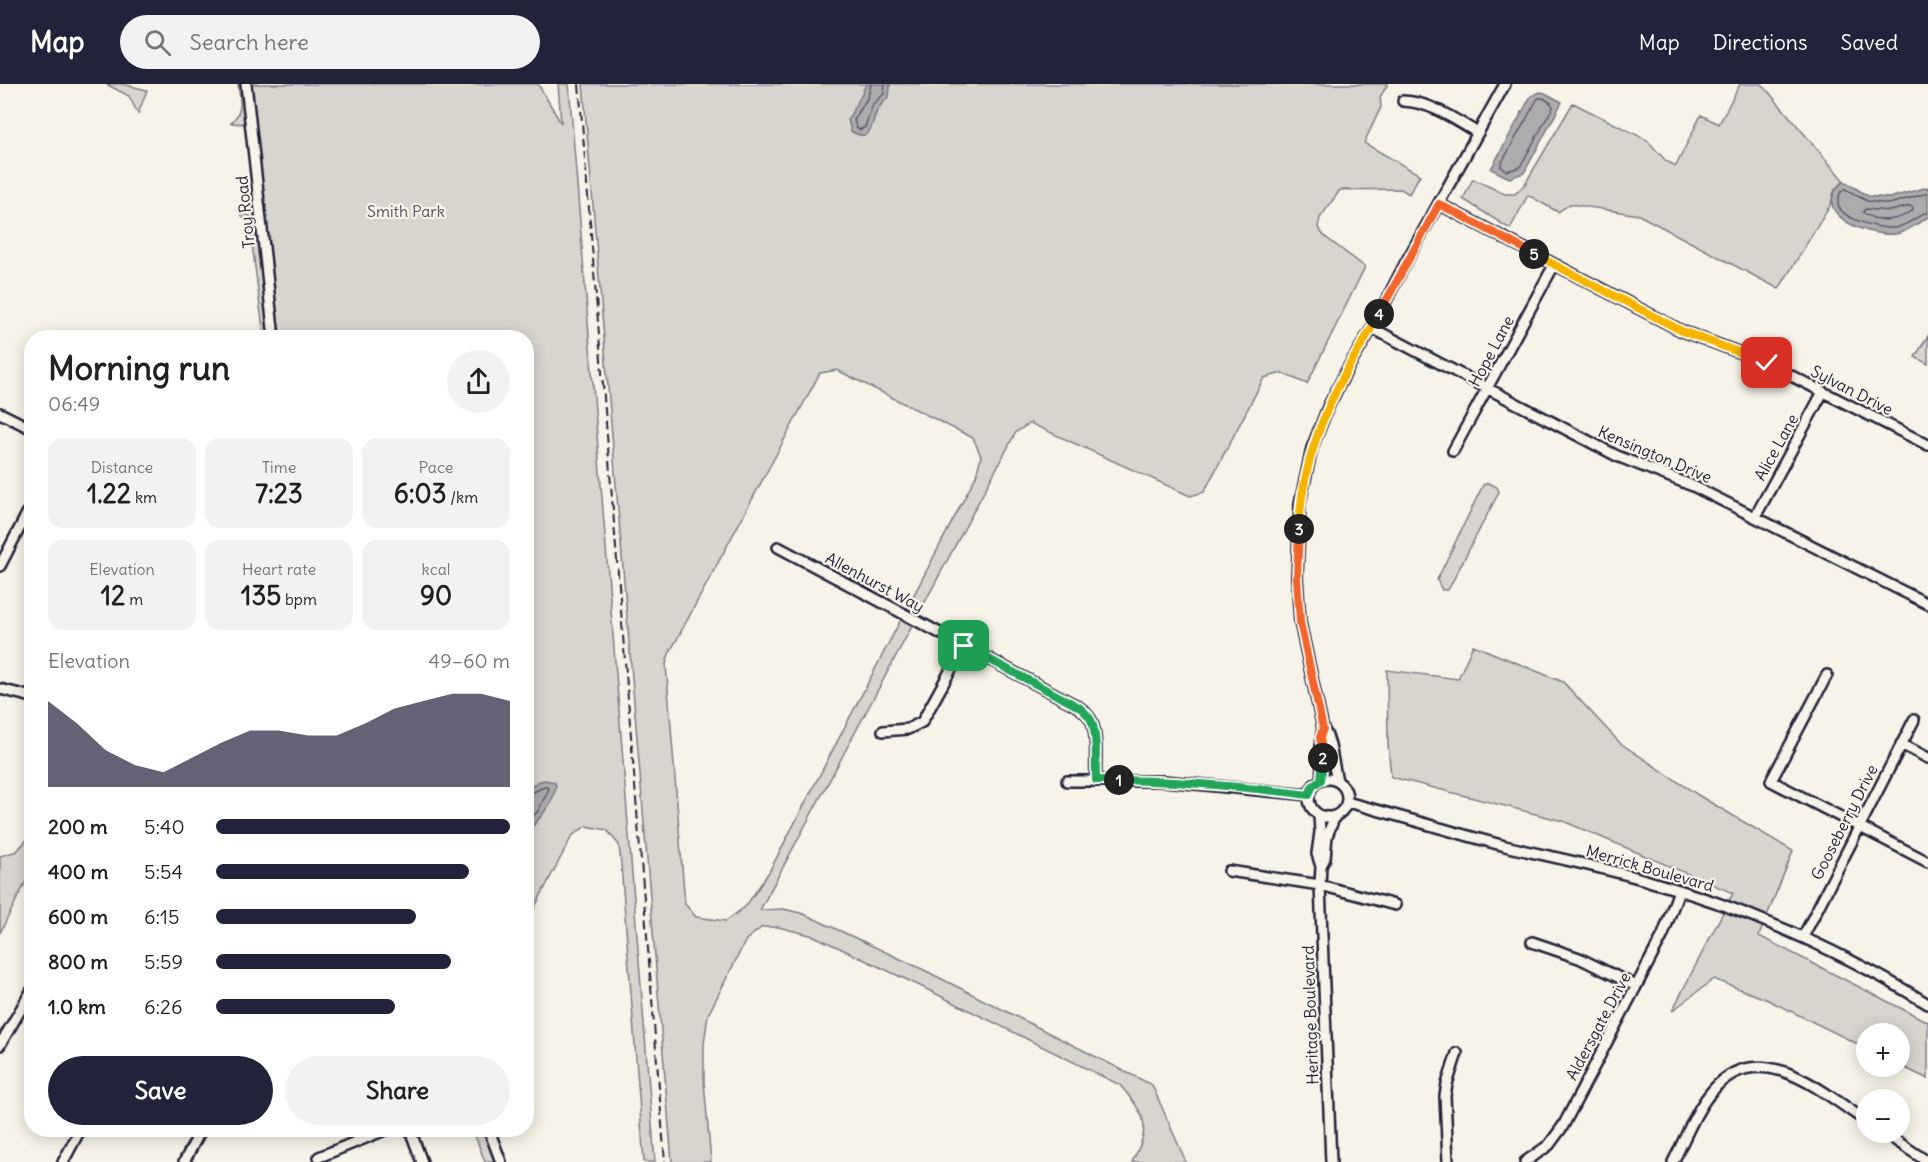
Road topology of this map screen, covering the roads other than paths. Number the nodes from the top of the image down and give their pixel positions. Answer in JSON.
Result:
{"nodes":[{"id":1,"x":246,"y":84,"type":"edge"},
{"id":2,"x":1505,"y":84,"type":"edge"},
{"id":3,"x":1403,"y":101,"type":"dead end"},
{"id":4,"x":1478,"y":133,"type":"junction"},
{"id":5,"x":1439,"y":204,"type":"junction"},
{"id":6,"x":1554,"y":265,"type":"junction"},
{"id":7,"x":1372,"y":328,"type":"junction"},
{"id":8,"x":273,"y":330,"type":"edge"},
{"id":9,"x":1487,"y":389,"type":"junction"},
{"id":10,"x":1823,"y":392,"type":"junction"},
{"id":11,"x":0,"y":413,"type":"edge"},
{"id":12,"x":24,"y":425,"type":"edge"},
{"id":13,"x":1928,"y":445,"type":"edge"},
{"id":14,"x":1453,"y":451,"type":"dead end"},
{"id":15,"x":1755,"y":517,"type":"junction"},
{"id":16,"x":24,"y":520,"type":"edge"},
{"id":17,"x":778,"y":547,"type":"dead end"},
{"id":18,"x":0,"y":566,"type":"edge"},
{"id":19,"x":1928,"y":604,"type":"edge"},
{"id":20,"x":964,"y":646,"type":"junction"},
{"id":21,"x":1827,"y":675,"type":"dead end"},
{"id":22,"x":0,"y":689,"type":"edge"},
{"id":23,"x":24,"y":695,"type":"edge"},
{"id":24,"x":1914,"y":720,"type":"dead end"},
{"id":25,"x":1323,"y":729,"type":"junction"},
{"id":26,"x":883,"y":731,"type":"dead end"},
{"id":27,"x":1901,"y":744,"type":"junction"},
{"id":28,"x":1928,"y":758,"type":"edge"},
{"id":29,"x":1096,"y":780,"type":"junction"},
{"id":30,"x":1321,"y":780,"type":"junction"},
{"id":31,"x":1337,"y":780,"type":"junction"},
{"id":32,"x":1067,"y":781,"type":"dead end"},
{"id":33,"x":1309,"y":795,"type":"junction"},
{"id":34,"x":1347,"y":802,"type":"junction"},
{"id":35,"x":1319,"y":815,"type":"junction"},
{"id":36,"x":1335,"y":816,"type":"junction"},
{"id":37,"x":1858,"y":827,"type":"junction"},
{"id":38,"x":1928,"y":862,"type":"edge"},
{"id":39,"x":1321,"y":866,"type":"junction"},
{"id":40,"x":1229,"y":871,"type":"dead end"},
{"id":41,"x":1320,"y":885,"type":"junction"},
{"id":42,"x":1679,"y":890,"type":"junction"},
{"id":43,"x":1395,"y":904,"type":"dead end"},
{"id":44,"x":1803,"y":937,"type":"junction"},
{"id":45,"x":1532,"y":942,"type":"dead end"},
{"id":46,"x":1636,"y":986,"type":"junction"},
{"id":47,"x":24,"y":1004,"type":"edge"},
{"id":48,"x":1928,"y":1004,"type":"edge"},
{"id":49,"x":0,"y":1045,"type":"edge"},
{"id":50,"x":1457,"y":1053,"type":"dead end"},
{"id":51,"x":1856,"y":1115,"type":"edge"},
{"id":52,"x":76,"y":1137,"type":"edge"},
{"id":53,"x":197,"y":1137,"type":"edge"},
{"id":54,"x":368,"y":1137,"type":"edge"},
{"id":55,"x":413,"y":1137,"type":"edge"},
{"id":56,"x":492,"y":1137,"type":"edge"},
{"id":57,"x":1899,"y":1143,"type":"edge"},
{"id":58,"x":319,"y":1157,"type":"dead end"},
{"id":59,"x":1925,"y":1161,"type":"edge"},
{"id":60,"x":63,"y":1162,"type":"edge"},
{"id":61,"x":184,"y":1162,"type":"edge"},
{"id":62,"x":422,"y":1162,"type":"edge"},
{"id":63,"x":501,"y":1162,"type":"edge"},
{"id":64,"x":1331,"y":1162,"type":"edge"},
{"id":65,"x":1448,"y":1162,"type":"edge"},
{"id":66,"x":1525,"y":1162,"type":"edge"},
{"id":67,"x":1673,"y":1162,"type":"edge"}],
"edges":[{"from":1,"to":8,"type":"street","name":"Troy Road"},
{"from":2,"to":4,"type":"street"},
{"from":3,"to":4,"type":"street"},
{"from":4,"to":5,"type":"street"},
{"from":5,"to":6,"type":"street","name":"Sylvan Drive"},
{"from":5,"to":7,"type":"street"},
{"from":6,"to":9,"type":"street","name":"Hope Lane"},
{"from":6,"to":10,"type":"street","name":"Sylvan Drive"},
{"from":7,"to":9,"type":"street","name":"Kensington Drive"},
{"from":7,"to":25,"type":"street"},
{"from":9,"to":14,"type":"street","name":"Hope Lane"},
{"from":9,"to":15,"type":"street","name":"Kensington Drive"},
{"from":10,"to":13,"type":"street","name":"Sylvan Drive"},
{"from":10,"to":15,"type":"street","name":"Alice Lane"},
{"from":11,"to":12,"type":"street"},
{"from":15,"to":19,"type":"street","name":"Kensington Drive"},
{"from":16,"to":18,"type":"street"},
{"from":17,"to":20,"type":"street","name":"Allenhurst Way"},
{"from":20,"to":26,"type":"street"},
{"from":20,"to":29,"type":"street","name":"Allenhurst Way"},
{"from":21,"to":37,"type":"street"},
{"from":22,"to":23,"type":"street"},
{"from":24,"to":27,"type":"street","name":"Gooseberry Drive"},
{"from":25,"to":30,"type":"street"},
{"from":25,"to":31,"type":"street"},
{"from":27,"to":28,"type":"street"},
{"from":27,"to":37,"type":"street","name":"Gooseberry Drive"},
{"from":29,"to":32,"type":"street"},
{"from":29,"to":33,"type":"street"},
{"from":30,"to":31,"type":"street"},
{"from":30,"to":33,"type":"street"},
{"from":31,"to":34,"type":"street"},
{"from":33,"to":35,"type":"street"},
{"from":34,"to":36,"type":"street"},
{"from":34,"to":42,"type":"street","name":"Merrick Boulevard"},
{"from":35,"to":36,"type":"street"},
{"from":35,"to":39,"type":"street","name":"Heritage Boulevard"},
{"from":36,"to":39,"type":"street","name":"Heritage Boulevard"},
{"from":37,"to":38,"type":"street"},
{"from":37,"to":44,"type":"street","name":"Gooseberry Drive"},
{"from":39,"to":41,"type":"street","name":"Heritage Boulevard"},
{"from":40,"to":41,"type":"street"},
{"from":41,"to":43,"type":"street"},
{"from":41,"to":64,"type":"street","name":"Heritage Boulevard"},
{"from":42,"to":44,"type":"street","name":"Merrick Boulevard"},
{"from":42,"to":46,"type":"street","name":"Aldersgate Drive"},
{"from":44,"to":48,"type":"street","name":"Merrick Boulevard"},
{"from":45,"to":46,"type":"street"},
{"from":46,"to":66,"type":"street","name":"Aldersgate Drive"},
{"from":47,"to":49,"type":"street"},
{"from":50,"to":65,"type":"street"},
{"from":51,"to":67,"type":"street"},
{"from":52,"to":60,"type":"street"},
{"from":53,"to":61,"type":"street"},
{"from":54,"to":58,"type":"street"},
{"from":55,"to":62,"type":"street"},
{"from":56,"to":63,"type":"street"},
{"from":57,"to":59,"type":"street"}]}
